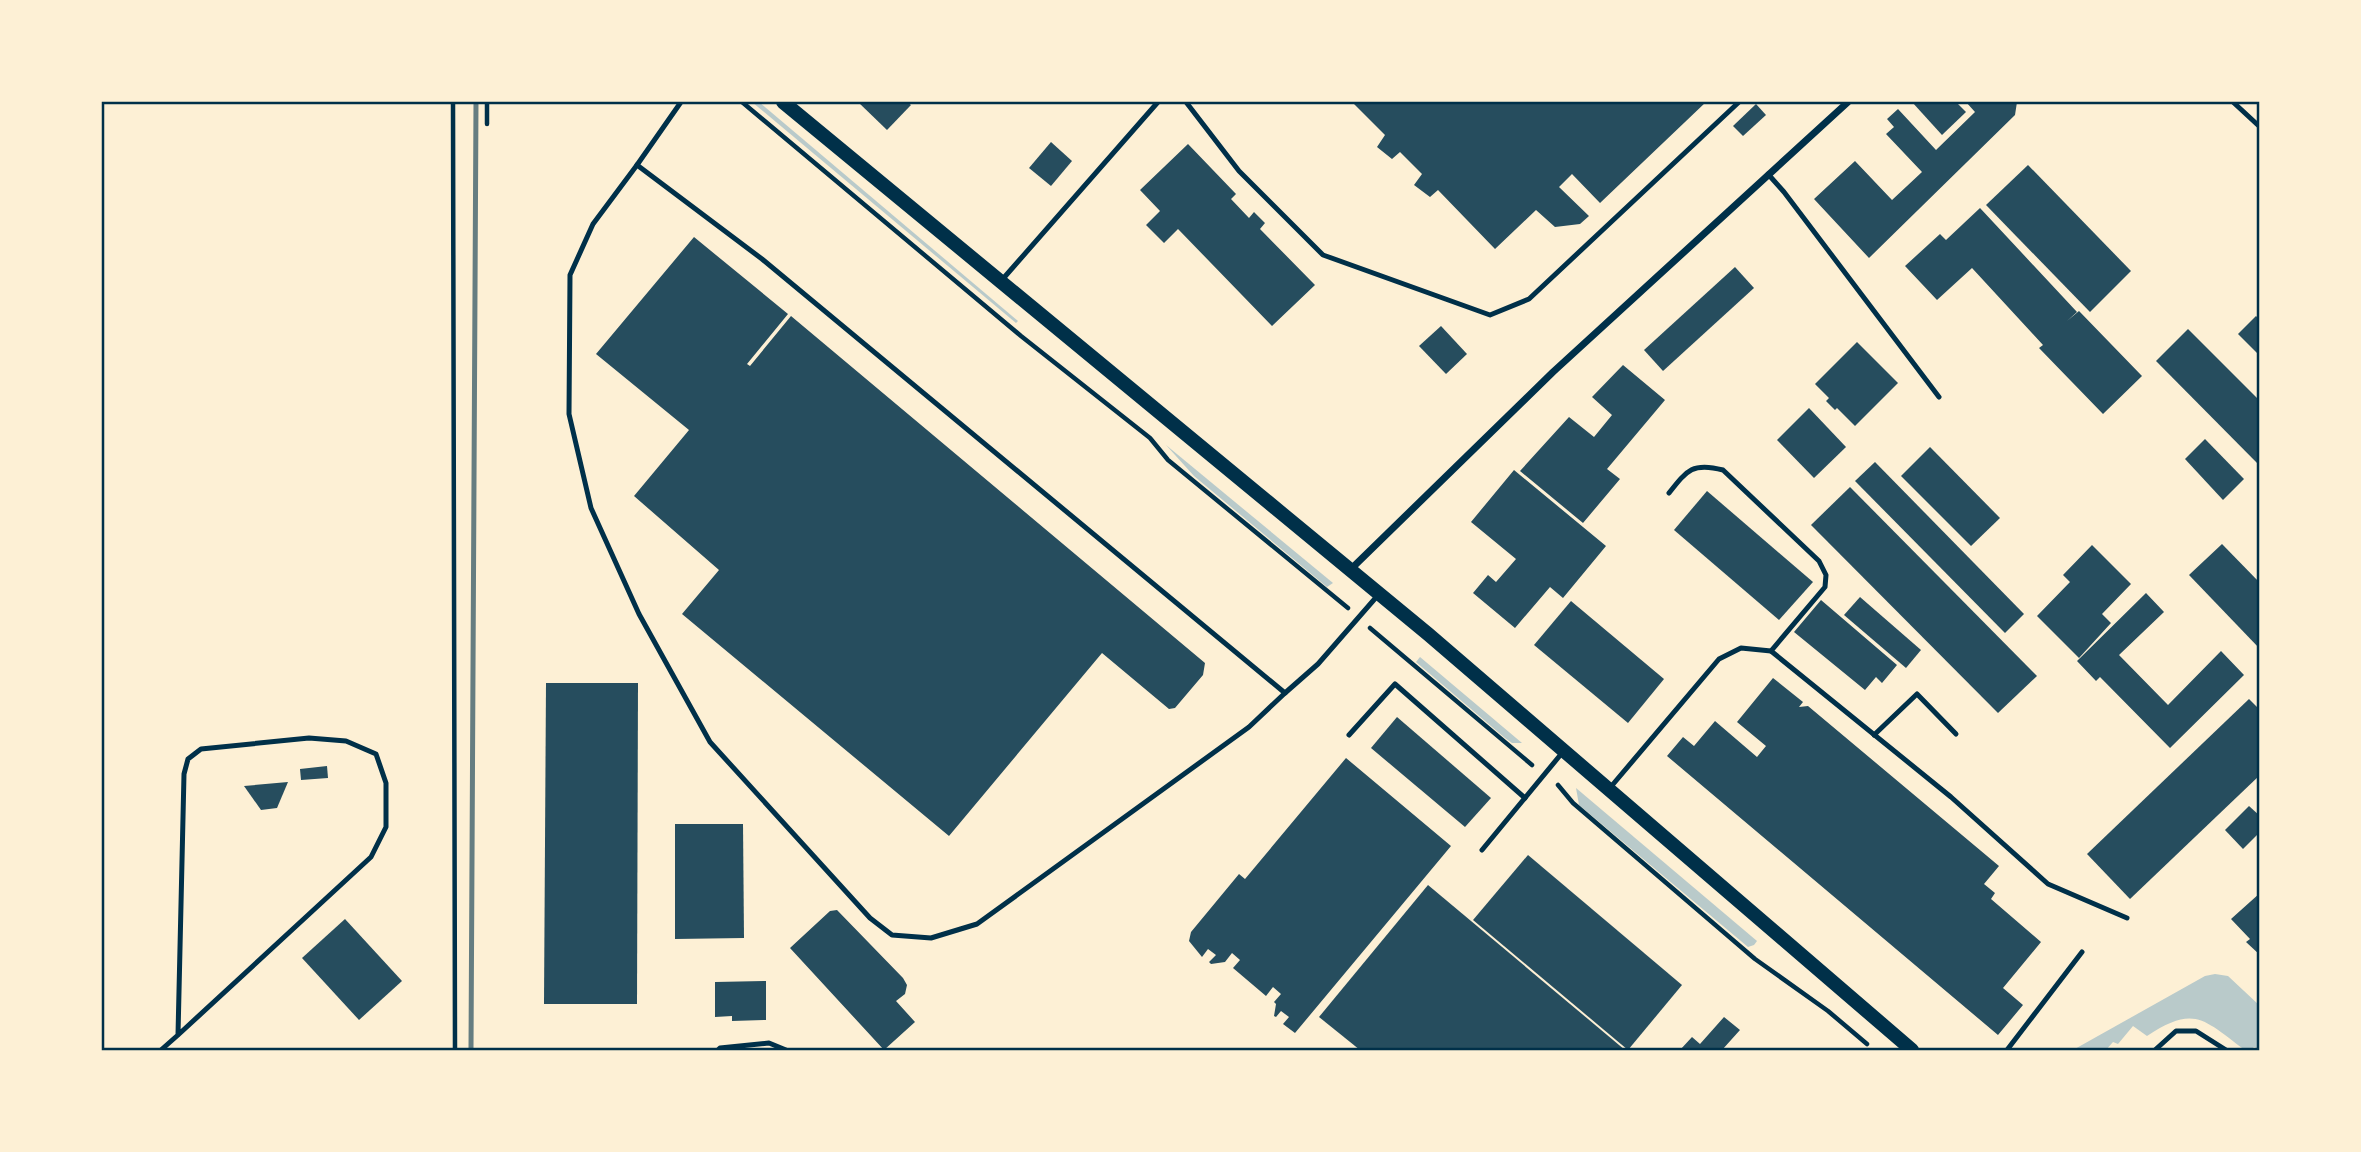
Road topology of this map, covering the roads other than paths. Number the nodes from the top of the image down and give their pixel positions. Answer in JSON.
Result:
{"nodes":[{"id":1,"x":681,"y":102,"type":"edge"},
{"id":2,"x":783,"y":102,"type":"edge"},
{"id":3,"x":1158,"y":102,"type":"edge"},
{"id":4,"x":1186,"y":102,"type":"edge"},
{"id":5,"x":1738,"y":102,"type":"edge"},
{"id":6,"x":1848,"y":102,"type":"edge"},
{"id":7,"x":2233,"y":102,"type":"edge"},
{"id":8,"x":2259,"y":127,"type":"edge"},
{"id":9,"x":636,"y":165,"type":"junction"},
{"id":10,"x":1768,"y":174,"type":"junction"},
{"id":11,"x":1000,"y":282,"type":"junction"},
{"id":12,"x":1939,"y":397,"type":"dead end"},
{"id":13,"x":1670,"y":493,"type":"dead end"},
{"id":14,"x":1350,"y":570,"type":"junction"},
{"id":15,"x":1379,"y":593,"type":"junction"},
{"id":16,"x":1771,"y":651,"type":"junction"},
{"id":17,"x":1285,"y":693,"type":"junction"},
{"id":18,"x":1956,"y":734,"type":"dead end"},
{"id":19,"x":1349,"y":735,"type":"dead end"},
{"id":20,"x":1874,"y":735,"type":"junction"},
{"id":21,"x":1564,"y":750,"type":"junction"},
{"id":22,"x":1609,"y":789,"type":"junction"},
{"id":23,"x":1525,"y":798,"type":"junction"},
{"id":24,"x":1482,"y":850,"type":"dead end"},
{"id":25,"x":2127,"y":918,"type":"dead end"},
{"id":26,"x":2082,"y":952,"type":"dead end"},
{"id":27,"x":178,"y":1035,"type":"junction"},
{"id":28,"x":161,"y":1051,"type":"edge"},
{"id":29,"x":718,"y":1051,"type":"edge"},
{"id":30,"x":786,"y":1051,"type":"edge"},
{"id":31,"x":1912,"y":1051,"type":"edge"},
{"id":32,"x":2007,"y":1051,"type":"edge"},
{"id":33,"x":2155,"y":1051,"type":"edge"},
{"id":34,"x":2226,"y":1051,"type":"edge"}],
"edges":[{"from":1,"to":9,"type":"lane"},
{"from":2,"to":11,"type":"main road"},
{"from":3,"to":11,"type":"lane"},
{"from":4,"to":5,"type":"lane"},
{"from":6,"to":10,"type":"street"},
{"from":7,"to":8,"type":"lane"},
{"from":9,"to":17,"type":"lane"},
{"from":9,"to":17,"type":"lane"},
{"from":10,"to":12,"type":"lane"},
{"from":10,"to":14,"type":"street"},
{"from":11,"to":14,"type":"main road"},
{"from":13,"to":16,"type":"lane"},
{"from":14,"to":15,"type":"main road"},
{"from":15,"to":17,"type":"lane"},
{"from":15,"to":21,"type":"main road"},
{"from":16,"to":20,"type":"lane"},
{"from":16,"to":22,"type":"lane"},
{"from":18,"to":20,"type":"lane"},
{"from":19,"to":23,"type":"lane"},
{"from":20,"to":25,"type":"lane"},
{"from":21,"to":22,"type":"main road"},
{"from":21,"to":23,"type":"lane"},
{"from":22,"to":31,"type":"main road"},
{"from":23,"to":24,"type":"lane"},
{"from":26,"to":32,"type":"lane"},
{"from":27,"to":27,"type":"lane"},
{"from":27,"to":28,"type":"lane"},
{"from":29,"to":30,"type":"lane"},
{"from":33,"to":34,"type":"lane"}]}
